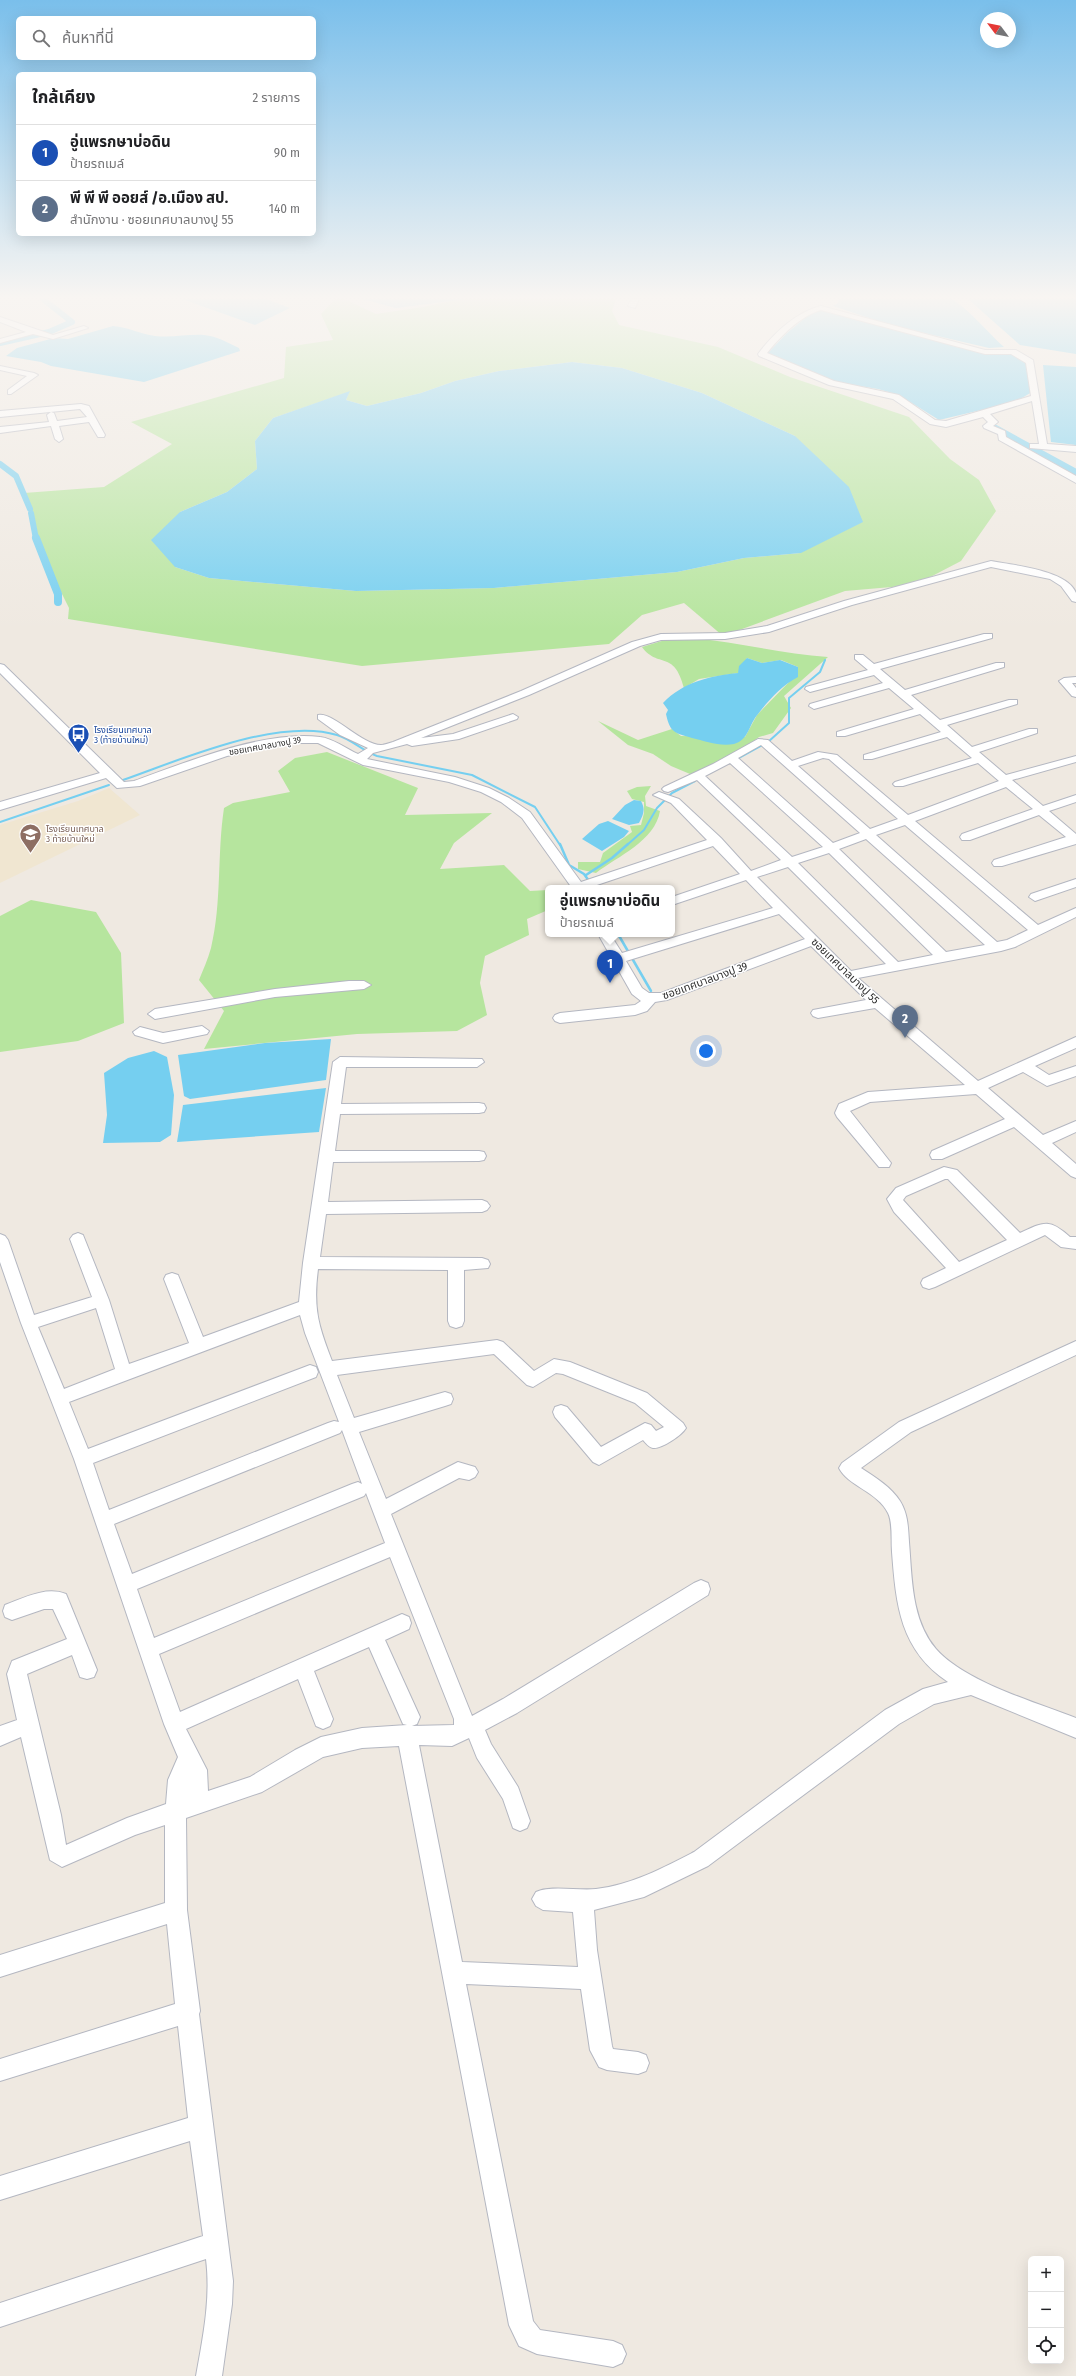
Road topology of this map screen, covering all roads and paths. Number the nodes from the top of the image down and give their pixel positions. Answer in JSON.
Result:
{"nodes":[{"id":1,"x":21,"y":410,"type":"joint"},
{"id":2,"x":52,"y":410,"type":"edge"},
{"id":3,"x":87,"y":410,"type":"edge"},
{"id":4,"x":915,"y":410,"type":"edge"},
{"id":5,"x":995,"y":410,"type":"edge"},
{"id":6,"x":1035,"y":410,"type":"edge"},
{"id":7,"x":984,"y":413,"type":"junction"},
{"id":8,"x":0,"y":414,"type":"edge"},
{"id":9,"x":92,"y":419,"type":"junction"},
{"id":10,"x":54,"y":424,"type":"junction"},
{"id":11,"x":0,"y":430,"type":"edge"},
{"id":12,"x":24,"y":431,"type":"junction"},
{"id":13,"x":100,"y":435,"type":"dead end"},
{"id":14,"x":59,"y":439,"type":"dead end"},
{"id":15,"x":1031,"y":446,"type":"junction"},
{"id":16,"x":1076,"y":449,"type":"edge"},
{"id":17,"x":1076,"y":480,"type":"edge"},
{"id":18,"x":1076,"y":599,"type":"edge"},
{"id":19,"x":988,"y":636,"type":"dead end"},
{"id":20,"x":859,"y":657,"type":"dead end"},
{"id":21,"x":1000,"y":665,"type":"dead end"},
{"id":22,"x":0,"y":667,"type":"edge"},
{"id":23,"x":874,"y":669,"type":"junction"},
{"id":24,"x":1075,"y":680,"type":"dead end"},
{"id":25,"x":891,"y":684,"type":"junction"},
{"id":26,"x":810,"y":689,"type":"dead end"},
{"id":27,"x":902,"y":694,"type":"junction"},
{"id":28,"x":1076,"y":694,"type":"edge"},
{"id":29,"x":1013,"y":702,"type":"dead end"},
{"id":30,"x":814,"y":706,"type":"dead end"},
{"id":31,"x":921,"y":710,"type":"junction"},
{"id":32,"x":322,"y":717,"type":"dead end"},
{"id":33,"x":513,"y":717,"type":"dead end"},
{"id":34,"x":939,"y":724,"type":"junction"},
{"id":35,"x":1033,"y":731,"type":"dead end"},
{"id":36,"x":950,"y":733,"type":"junction"},
{"id":37,"x":840,"y":734,"type":"dead end"},
{"id":38,"x":397,"y":744,"type":"junction"},
{"id":39,"x":368,"y":753,"type":"junction"},
{"id":40,"x":975,"y":755,"type":"junction"},
{"id":41,"x":868,"y":757,"type":"dead end"},
{"id":42,"x":1073,"y":759,"type":"dead end"},
{"id":43,"x":733,"y":760,"type":"junction"},
{"id":44,"x":791,"y":765,"type":"junction"},
{"id":45,"x":104,"y":772,"type":"junction"},
{"id":46,"x":700,"y":777,"type":"junction"},
{"id":47,"x":1006,"y":781,"type":"junction"},
{"id":48,"x":898,"y":784,"type":"dead end"},
{"id":49,"x":1076,"y":798,"type":"edge"},
{"id":50,"x":0,"y":800,"type":"edge"},
{"id":51,"x":0,"y":806,"type":"edge"},
{"id":52,"x":1042,"y":810,"type":"junction"},
{"id":53,"x":906,"y":819,"type":"junction"},
{"id":54,"x":868,"y":834,"type":"junction"},
{"id":55,"x":966,"y":837,"type":"dead end"},
{"id":56,"x":1075,"y":838,"type":"edge"},
{"id":57,"x":717,"y":841,"type":"junction"},
{"id":58,"x":830,"y":848,"type":"junction"},
{"id":59,"x":790,"y":862,"type":"junction"},
{"id":60,"x":998,"y":863,"type":"dead end"},
{"id":61,"x":750,"y":876,"type":"junction"},
{"id":62,"x":1076,"y":883,"type":"edge"},
{"id":63,"x":580,"y":885,"type":"edge"},
{"id":64,"x":584,"y":885,"type":"edge"},
{"id":65,"x":1035,"y":897,"type":"dead end"},
{"id":66,"x":675,"y":900,"type":"edge"},
{"id":67,"x":782,"y":909,"type":"junction"},
{"id":68,"x":1076,"y":912,"type":"edge"},
{"id":69,"x":1036,"y":930,"type":"junction"},
{"id":70,"x":607,"y":937,"type":"edge"},
{"id":71,"x":813,"y":941,"type":"junction"},
{"id":72,"x":996,"y":948,"type":"junction"},
{"id":73,"x":625,"y":956,"type":"junction"},
{"id":74,"x":944,"y":958,"type":"junction"},
{"id":75,"x":896,"y":967,"type":"junction"},
{"id":76,"x":848,"y":976,"type":"junction"},
{"id":77,"x":364,"y":985,"type":"dead end"},
{"id":78,"x":651,"y":998,"type":"junction"},
{"id":79,"x":878,"y":1003,"type":"junction"},
{"id":80,"x":818,"y":1013,"type":"dead end"},
{"id":81,"x":155,"y":1014,"type":"dead end"},
{"id":82,"x":560,"y":1018,"type":"dead end"},
{"id":83,"x":202,"y":1031,"type":"dead end"},
{"id":84,"x":140,"y":1032,"type":"dead end"},
{"id":85,"x":1076,"y":1042,"type":"edge"},
{"id":86,"x":477,"y":1062,"type":"dead end"},
{"id":87,"x":1023,"y":1065,"type":"junction"},
{"id":88,"x":1076,"y":1070,"type":"edge"},
{"id":89,"x":980,"y":1088,"type":"junction"},
{"id":90,"x":479,"y":1108,"type":"dead end"},
{"id":91,"x":334,"y":1110,"type":"junction"},
{"id":92,"x":1016,"y":1120,"type":"junction"},
{"id":93,"x":1076,"y":1126,"type":"edge"},
{"id":94,"x":1042,"y":1142,"type":"junction"},
{"id":95,"x":937,"y":1155,"type":"dead end"},
{"id":96,"x":479,"y":1156,"type":"dead end"},
{"id":97,"x":328,"y":1157,"type":"junction"},
{"id":98,"x":884,"y":1164,"type":"dead end"},
{"id":99,"x":1076,"y":1172,"type":"edge"},
{"id":100,"x":482,"y":1206,"type":"dead end"},
{"id":101,"x":320,"y":1208,"type":"junction"},
{"id":102,"x":78,"y":1239,"type":"dead end"},
{"id":103,"x":0,"y":1240,"type":"edge"},
{"id":104,"x":1018,"y":1241,"type":"junction"},
{"id":105,"x":1076,"y":1243,"type":"edge"},
{"id":106,"x":311,"y":1263,"type":"junction"},
{"id":107,"x":456,"y":1263,"type":"junction"},
{"id":108,"x":482,"y":1264,"type":"dead end"},
{"id":109,"x":957,"y":1270,"type":"junction"},
{"id":110,"x":172,"y":1278,"type":"dead end"},
{"id":111,"x":929,"y":1283,"type":"dead end"},
{"id":112,"x":101,"y":1300,"type":"junction"},
{"id":113,"x":308,"y":1306,"type":"junction"},
{"id":114,"x":456,"y":1321,"type":"dead end"},
{"id":115,"x":28,"y":1323,"type":"junction"},
{"id":116,"x":198,"y":1346,"type":"junction"},
{"id":117,"x":1076,"y":1348,"type":"edge"},
{"id":118,"x":327,"y":1369,"type":"junction"},
{"id":119,"x":310,"y":1372,"type":"dead end"},
{"id":120,"x":124,"y":1373,"type":"junction"},
{"id":121,"x":60,"y":1398,"type":"junction"},
{"id":122,"x":445,"y":1399,"type":"dead end"},
{"id":123,"x":561,"y":1412,"type":"dead end"},
{"id":124,"x":342,"y":1428,"type":"junction"},
{"id":125,"x":83,"y":1459,"type":"junction"},
{"id":126,"x":469,"y":1472,"type":"dead end"},
{"id":127,"x":358,"y":1490,"type":"dead end"},
{"id":128,"x":382,"y":1510,"type":"junction"},
{"id":129,"x":104,"y":1520,"type":"junction"},
{"id":130,"x":384,"y":1551,"type":"dead end"},
{"id":131,"x":126,"y":1585,"type":"junction"},
{"id":132,"x":701,"y":1589,"type":"dead end"},
{"id":133,"x":12,"y":1611,"type":"dead end"},
{"id":134,"x":402,"y":1624,"type":"dead end"},
{"id":135,"x":374,"y":1636,"type":"junction"},
{"id":136,"x":78,"y":1644,"type":"junction"},
{"id":137,"x":149,"y":1649,"type":"junction"},
{"id":138,"x":303,"y":1668,"type":"junction"},
{"id":139,"x":87,"y":1670,"type":"dead end"},
{"id":140,"x":972,"y":1685,"type":"junction"},
{"id":141,"x":323,"y":1719,"type":"dead end"},
{"id":142,"x":174,"y":1724,"type":"junction"},
{"id":143,"x":28,"y":1725,"type":"junction"},
{"id":144,"x":1076,"y":1728,"type":"edge"},
{"id":145,"x":468,"y":1729,"type":"junction"},
{"id":146,"x":0,"y":1736,"type":"edge"},
{"id":147,"x":409,"y":1736,"type":"junction"},
{"id":148,"x":188,"y":1757,"type":"junction"},
{"id":149,"x":198,"y":1804,"type":"junction"},
{"id":150,"x":520,"y":1821,"type":"dead end"},
{"id":151,"x":176,"y":1823,"type":"junction"},
{"id":152,"x":543,"y":1899,"type":"dead end"},
{"id":153,"x":583,"y":1902,"type":"junction"},
{"id":154,"x":176,"y":1910,"type":"junction"},
{"id":155,"x":0,"y":1966,"type":"edge"},
{"id":156,"x":454,"y":1972,"type":"junction"},
{"id":157,"x":589,"y":1978,"type":"junction"},
{"id":158,"x":189,"y":2011,"type":"junction"},
{"id":159,"x":638,"y":2063,"type":"dead end"},
{"id":160,"x":0,"y":2070,"type":"edge"},
{"id":161,"x":200,"y":2126,"type":"junction"},
{"id":162,"x":0,"y":2188,"type":"edge"},
{"id":163,"x":216,"y":2244,"type":"junction"},
{"id":164,"x":0,"y":2314,"type":"edge"},
{"id":165,"x":613,"y":2354,"type":"dead end"},
{"id":166,"x":209,"y":2376,"type":"edge"}],
"edges":[{"from":1,"to":8,"type":"street"},
{"from":1,"to":12,"type":"street"},
{"from":2,"to":10,"type":"street"},
{"from":3,"to":9,"type":"street"},
{"from":4,"to":7,"type":"street"},
{"from":5,"to":7,"type":"street"},
{"from":6,"to":15,"type":"street"},
{"from":7,"to":15,"type":"street"},
{"from":9,"to":10,"type":"street"},
{"from":9,"to":13,"type":"street"},
{"from":10,"to":12,"type":"street"},
{"from":10,"to":14,"type":"street"},
{"from":11,"to":12,"type":"street"},
{"from":15,"to":16,"type":"street"},
{"from":15,"to":17,"type":"street"},
{"from":18,"to":38,"type":"street"},
{"from":19,"to":23,"type":"street"},
{"from":20,"to":23,"type":"street"},
{"from":21,"to":27,"type":"street"},
{"from":22,"to":45,"type":"street","name":"ซอยเทศบาลบางปู 39"},
{"from":23,"to":25,"type":"street"},
{"from":23,"to":26,"type":"street"},
{"from":24,"to":28,"type":"street"},
{"from":25,"to":27,"type":"street"},
{"from":25,"to":30,"type":"street"},
{"from":27,"to":31,"type":"street"},
{"from":29,"to":34,"type":"street"},
{"from":31,"to":34,"type":"street"},
{"from":31,"to":37,"type":"street"},
{"from":32,"to":39,"type":"street"},
{"from":33,"to":38,"type":"street"},
{"from":34,"to":36,"type":"street"},
{"from":35,"to":40,"type":"street"},
{"from":36,"to":40,"type":"street"},
{"from":36,"to":41,"type":"street"},
{"from":38,"to":39,"type":"street"},
{"from":39,"to":45,"type":"street","name":"ซอยเทศบาลบางปู 39"},
{"from":39,"to":63,"type":"street","name":"ซอยเทศบาลบางปู 39"},
{"from":40,"to":47,"type":"street"},
{"from":40,"to":48,"type":"street"},
{"from":42,"to":47,"type":"street"},
{"from":43,"to":44,"type":"street"},
{"from":43,"to":46,"type":"street"},
{"from":43,"to":58,"type":"street"},
{"from":44,"to":53,"type":"street"},
{"from":44,"to":54,"type":"street"},
{"from":45,"to":50,"type":"street"},
{"from":45,"to":51,"type":"street"},
{"from":46,"to":57,"type":"street","name":"ซอยเทศบาลบางปู 55"},
{"from":46,"to":59,"type":"street"},
{"from":47,"to":52,"type":"street"},
{"from":47,"to":53,"type":"street"},
{"from":49,"to":52,"type":"street"},
{"from":52,"to":55,"type":"street"},
{"from":52,"to":56,"type":"street"},
{"from":53,"to":54,"type":"street"},
{"from":53,"to":69,"type":"street"},
{"from":54,"to":58,"type":"street"},
{"from":54,"to":72,"type":"street"},
{"from":56,"to":60,"type":"street"},
{"from":57,"to":61,"type":"street","name":"ซอยเทศบาลบางปู 55"},
{"from":57,"to":64,"type":"street"},
{"from":58,"to":59,"type":"street"},
{"from":58,"to":74,"type":"street"},
{"from":59,"to":61,"type":"street"},
{"from":59,"to":75,"type":"street"},
{"from":61,"to":66,"type":"street"},
{"from":61,"to":67,"type":"street","name":"ซอยเทศบาลบางปู 55"},
{"from":62,"to":65,"type":"street"},
{"from":67,"to":71,"type":"street","name":"ซอยเทศบาลบางปู 55"},
{"from":67,"to":73,"type":"street"},
{"from":68,"to":69,"type":"street"},
{"from":69,"to":72,"type":"street"},
{"from":70,"to":73,"type":"street","name":"ซอยเทศบาลบางปู 39"},
{"from":71,"to":76,"type":"street","name":"ซอยเทศบาลบางปู 55"},
{"from":71,"to":78,"type":"street","name":"ซอยเทศบาลบางปู 39"},
{"from":72,"to":74,"type":"street"},
{"from":73,"to":78,"type":"street","name":"ซอยเทศบาลบางปู 39"},
{"from":74,"to":75,"type":"street"},
{"from":75,"to":76,"type":"street"},
{"from":76,"to":79,"type":"street","name":"ซอยเทศบาลบางปู 55"},
{"from":77,"to":81,"type":"street"},
{"from":78,"to":82,"type":"street"},
{"from":79,"to":80,"type":"street"},
{"from":79,"to":89,"type":"street","name":"ซอยเทศบาลบางปู 55"},
{"from":83,"to":84,"type":"street"},
{"from":85,"to":87,"type":"street"},
{"from":86,"to":91,"type":"street"},
{"from":87,"to":88,"type":"street"},
{"from":87,"to":89,"type":"street"},
{"from":89,"to":92,"type":"street","name":"ซอยเทศบาลบางปู 55"},
{"from":89,"to":98,"type":"street"},
{"from":90,"to":91,"type":"street"},
{"from":91,"to":97,"type":"street"},
{"from":92,"to":94,"type":"street","name":"ซอยเทศบาลบางปู 55"},
{"from":92,"to":95,"type":"street"},
{"from":93,"to":94,"type":"street"},
{"from":94,"to":99,"type":"street","name":"ซอยเทศบาลบางปู 55"},
{"from":96,"to":97,"type":"street"},
{"from":97,"to":101,"type":"street"},
{"from":100,"to":101,"type":"street"},
{"from":101,"to":106,"type":"street"},
{"from":102,"to":112,"type":"street"},
{"from":103,"to":115,"type":"street"},
{"from":104,"to":105,"type":"street"},
{"from":104,"to":109,"type":"street"},
{"from":104,"to":109,"type":"street"},
{"from":106,"to":107,"type":"street"},
{"from":106,"to":113,"type":"street"},
{"from":107,"to":108,"type":"street"},
{"from":107,"to":114,"type":"street"},
{"from":109,"to":111,"type":"street"},
{"from":110,"to":116,"type":"street"},
{"from":112,"to":115,"type":"street"},
{"from":112,"to":120,"type":"street"},
{"from":113,"to":116,"type":"street"},
{"from":113,"to":118,"type":"street"},
{"from":115,"to":121,"type":"street"},
{"from":116,"to":120,"type":"street"},
{"from":117,"to":140,"type":"street"},
{"from":118,"to":123,"type":"street"},
{"from":118,"to":124,"type":"street"},
{"from":119,"to":125,"type":"street"},
{"from":120,"to":121,"type":"street"},
{"from":121,"to":125,"type":"street"},
{"from":122,"to":124,"type":"street"},
{"from":124,"to":128,"type":"street"},
{"from":124,"to":129,"type":"street"},
{"from":125,"to":129,"type":"street"},
{"from":126,"to":128,"type":"street"},
{"from":127,"to":131,"type":"street"},
{"from":128,"to":145,"type":"street"},
{"from":129,"to":131,"type":"street"},
{"from":130,"to":137,"type":"street"},
{"from":131,"to":137,"type":"street"},
{"from":132,"to":145,"type":"street"},
{"from":133,"to":136,"type":"street"},
{"from":134,"to":135,"type":"street"},
{"from":135,"to":138,"type":"street"},
{"from":135,"to":147,"type":"street"},
{"from":136,"to":139,"type":"street"},
{"from":136,"to":143,"type":"street"},
{"from":137,"to":142,"type":"street"},
{"from":138,"to":141,"type":"street"},
{"from":138,"to":142,"type":"street"},
{"from":140,"to":144,"type":"street"},
{"from":140,"to":153,"type":"street"},
{"from":142,"to":148,"type":"street"},
{"from":143,"to":146,"type":"street"},
{"from":143,"to":151,"type":"street"},
{"from":145,"to":147,"type":"street"},
{"from":145,"to":150,"type":"street"},
{"from":147,"to":149,"type":"street"},
{"from":147,"to":156,"type":"street"},
{"from":148,"to":149,"type":"street"},
{"from":148,"to":151,"type":"street"},
{"from":149,"to":151,"type":"street"},
{"from":151,"to":154,"type":"street"},
{"from":152,"to":153,"type":"street"},
{"from":153,"to":157,"type":"street"},
{"from":154,"to":155,"type":"street"},
{"from":154,"to":158,"type":"street"},
{"from":156,"to":157,"type":"street"},
{"from":156,"to":165,"type":"street"},
{"from":157,"to":159,"type":"street"},
{"from":158,"to":160,"type":"street"},
{"from":158,"to":161,"type":"street"},
{"from":161,"to":162,"type":"street"},
{"from":161,"to":163,"type":"street"},
{"from":163,"to":164,"type":"street"},
{"from":163,"to":166,"type":"street"}]}
